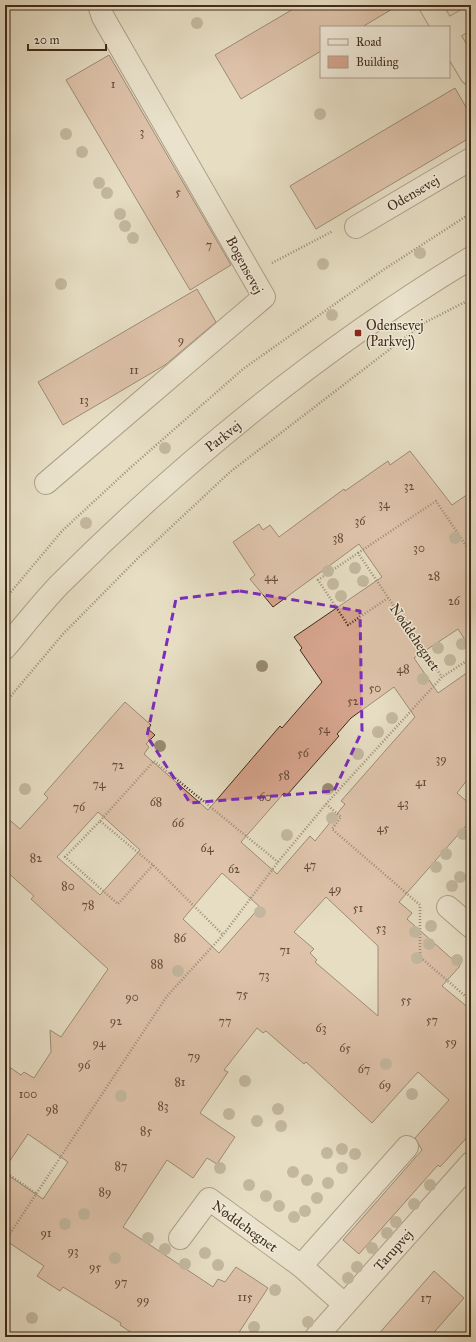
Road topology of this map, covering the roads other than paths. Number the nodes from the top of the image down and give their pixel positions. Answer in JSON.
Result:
{"nodes":[{"id":1,"x":99,"y":5,"type":"edge"},
{"id":2,"x":430,"y":5,"type":"edge"},
{"id":3,"x":471,"y":17,"type":"edge"},
{"id":4,"x":442,"y":26,"type":"edge"},
{"id":5,"x":450,"y":29,"type":"edge"},
{"id":6,"x":450,"y":39,"type":"edge"},
{"id":7,"x":471,"y":74,"type":"edge"},
{"id":8,"x":471,"y":159,"type":"edge"},
{"id":9,"x":356,"y":227,"type":"road end"},
{"id":10,"x":471,"y":258,"type":"edge"},
{"id":11,"x":46,"y":484,"type":"dead end"},
{"id":12,"x":5,"y":648,"type":"edge"},
{"id":13,"x":448,"y":907,"type":"dead end"},
{"id":14,"x":471,"y":927,"type":"edge"},
{"id":15,"x":407,"y":1147,"type":"dead end"},
{"id":16,"x":471,"y":1163,"type":"edge"},
{"id":17,"x":180,"y":1238,"type":"dead end"},
{"id":18,"x":301,"y":1266,"type":"junction"},
{"id":19,"x":344,"y":1304,"type":"junction"},
{"id":20,"x":316,"y":1337,"type":"edge"}],
"edges":[{"from":1,"to":11,"type":"street","name":"Bogensevej"},
{"from":2,"to":4,"type":"street"},
{"from":3,"to":5,"type":"street"},
{"from":6,"to":7,"type":"street"},
{"from":8,"to":9,"type":"street","name":"Odensevej"},
{"from":10,"to":12,"type":"street","name":"Parkvej"},
{"from":13,"to":14,"type":"street"},
{"from":15,"to":18,"type":"street"},
{"from":16,"to":19,"type":"street","name":"Tarupvej"},
{"from":17,"to":18,"type":"street","name":"Nøddehegnet"},
{"from":18,"to":19,"type":"street","name":"Nøddehegnet"},
{"from":19,"to":20,"type":"street","name":"Tarupvej"}]}
